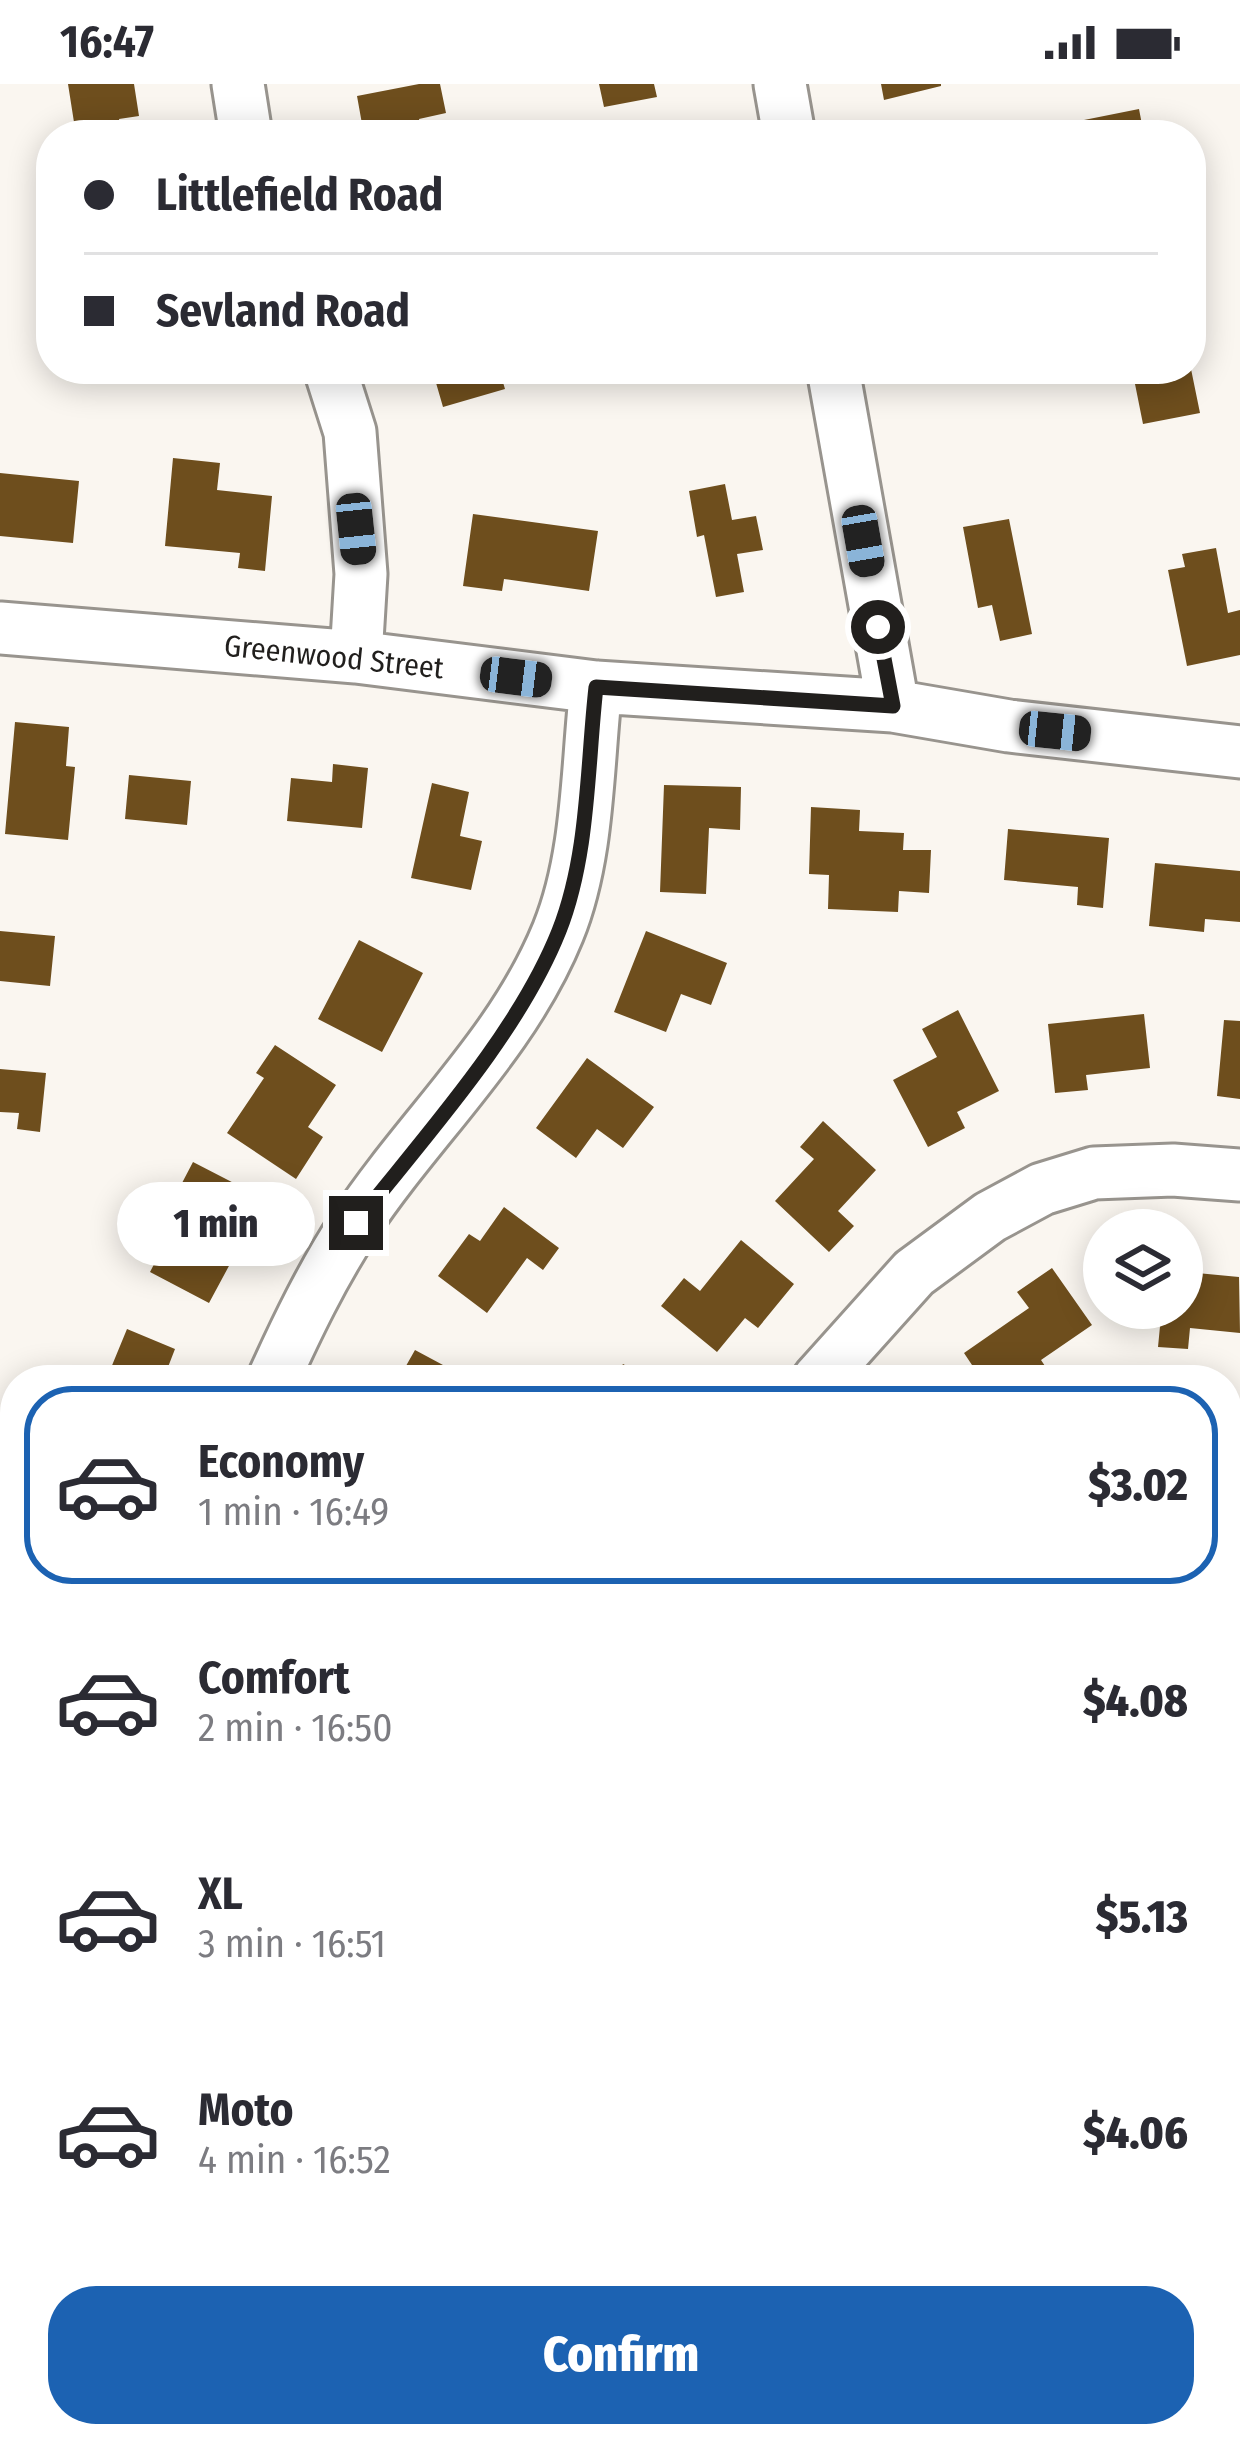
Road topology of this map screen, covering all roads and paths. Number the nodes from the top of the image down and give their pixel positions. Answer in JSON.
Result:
{"nodes":[{"id":1,"x":238,"y":84,"type":"edge"},
{"id":2,"x":780,"y":84,"type":"edge"},
{"id":3,"x":244,"y":120,"type":"edge"},
{"id":4,"x":786,"y":120,"type":"edge"},
{"id":5,"x":335,"y":384,"type":"edge"},
{"id":6,"x":836,"y":384,"type":"edge"},
{"id":7,"x":0,"y":628,"type":"edge"},
{"id":8,"x":356,"y":657,"type":"junction"},
{"id":9,"x":596,"y":687,"type":"junction"},
{"id":10,"x":893,"y":706,"type":"junction"},
{"id":11,"x":1240,"y":752,"type":"edge"},
{"id":12,"x":1240,"y":1175,"type":"edge"},
{"id":13,"x":280,"y":1365,"type":"edge"},
{"id":14,"x":831,"y":1365,"type":"edge"}],
"edges":[{"from":1,"to":3,"type":"street"},
{"from":2,"to":4,"type":"street"},
{"from":5,"to":8,"type":"street"},
{"from":6,"to":10,"type":"street"},
{"from":7,"to":8,"type":"street","name":"Greenwood Street"},
{"from":8,"to":9,"type":"street","name":"Greenwood Street"},
{"from":9,"to":10,"type":"street","name":"Greenwood Street"},
{"from":9,"to":13,"type":"street"},
{"from":10,"to":11,"type":"street","name":"Greenwood Street"},
{"from":12,"to":14,"type":"street"}]}
